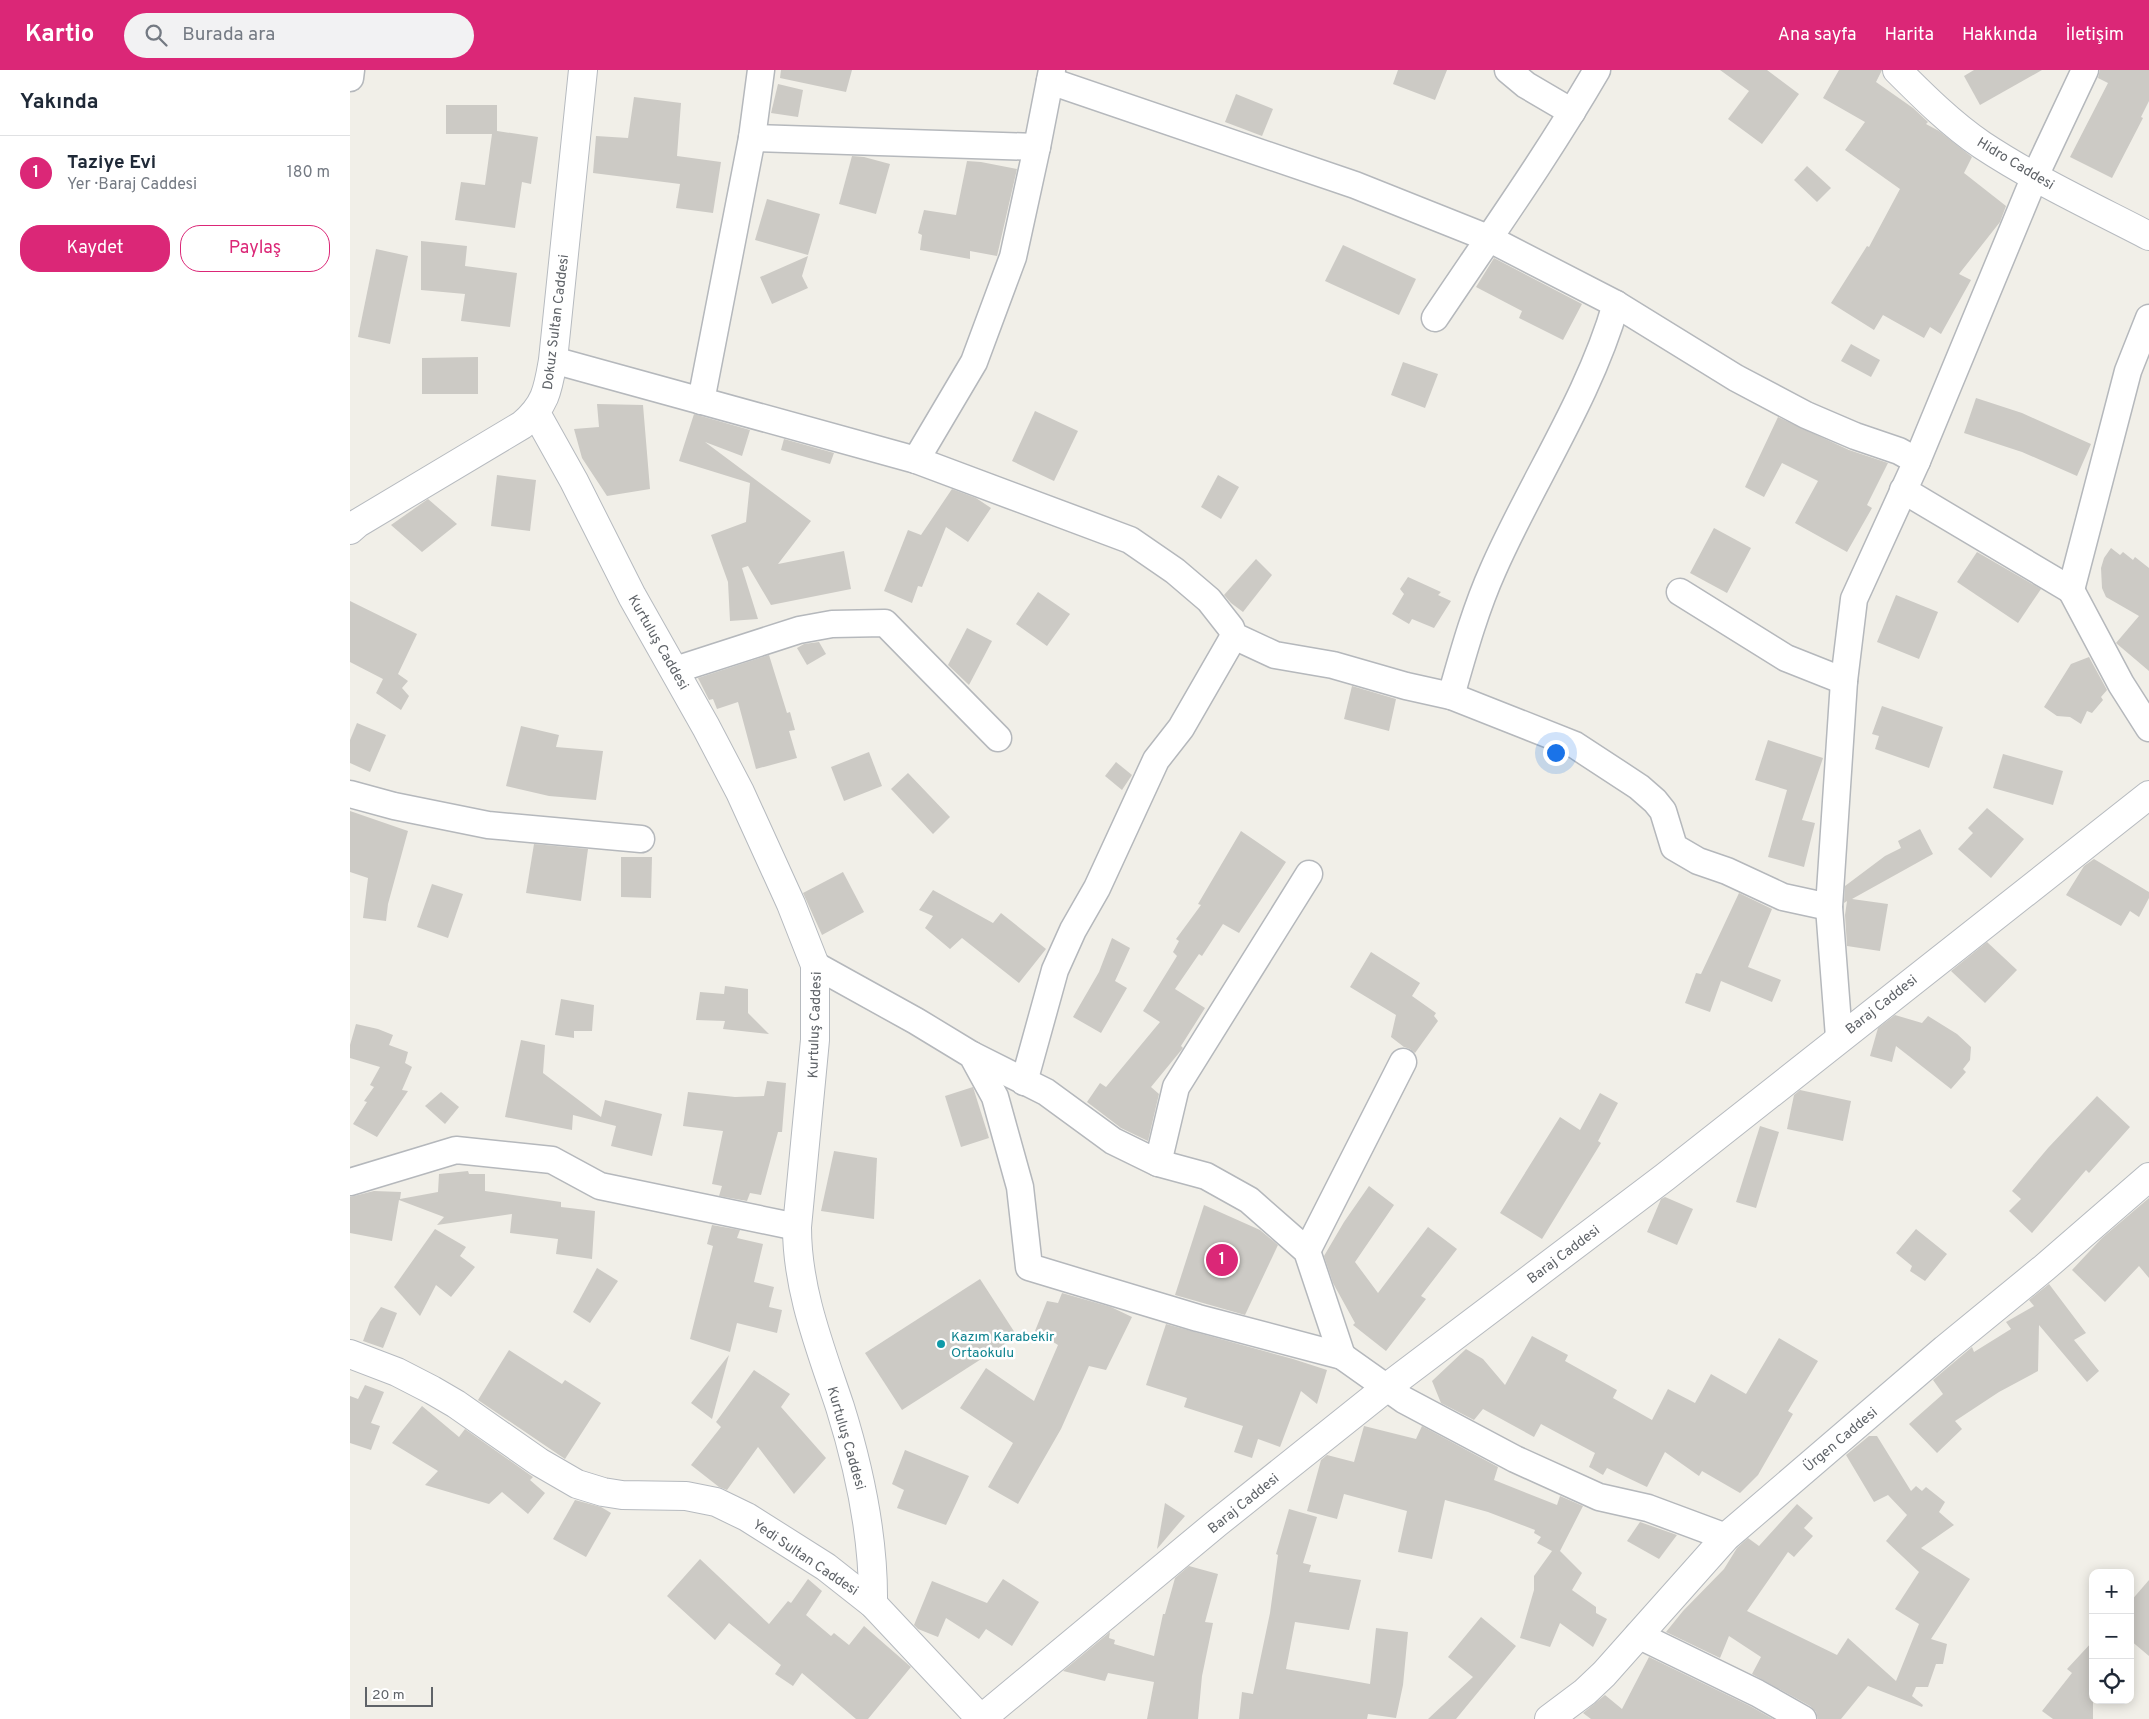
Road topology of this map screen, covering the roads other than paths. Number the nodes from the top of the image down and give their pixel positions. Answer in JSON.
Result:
{"nodes":[{"id":1,"x":351,"y":70,"type":"edge"},
{"id":2,"x":582,"y":70,"type":"edge"},
{"id":3,"x":761,"y":70,"type":"edge"},
{"id":4,"x":1508,"y":70,"type":"edge"},
{"id":5,"x":1596,"y":70,"type":"edge"},
{"id":6,"x":1896,"y":70,"type":"edge"},
{"id":7,"x":2085,"y":70,"type":"edge"},
{"id":8,"x":1051,"y":76,"type":"edge"},
{"id":9,"x":350,"y":78,"type":"edge"},
{"id":10,"x":1572,"y":112,"type":"junction"},
{"id":11,"x":752,"y":138,"type":"junction"},
{"id":12,"x":1037,"y":147,"type":"junction"},
{"id":13,"x":2035,"y":176,"type":"junction"},
{"id":14,"x":2149,"y":236,"type":"edge"},
{"id":15,"x":1488,"y":238,"type":"junction"},
{"id":16,"x":1616,"y":304,"type":"junction"},
{"id":17,"x":1435,"y":318,"type":"dead end"},
{"id":18,"x":2149,"y":318,"type":"edge"},
{"id":19,"x":552,"y":360,"type":"junction"},
{"id":20,"x":701,"y":401,"type":"junction"},
{"id":21,"x":536,"y":413,"type":"junction"},
{"id":22,"x":916,"y":460,"type":"junction"},
{"id":23,"x":1916,"y":461,"type":"junction"},
{"id":24,"x":1903,"y":490,"type":"junction"},
{"id":25,"x":350,"y":530,"type":"edge"},
{"id":26,"x":2071,"y":590,"type":"junction"},
{"id":27,"x":1680,"y":592,"type":"dead end"},
{"id":28,"x":1234,"y":636,"type":"junction"},
{"id":29,"x":675,"y":670,"type":"junction"},
{"id":30,"x":1844,"y":681,"type":"junction"},
{"id":31,"x":1450,"y":696,"type":"junction"},
{"id":32,"x":2149,"y":728,"type":"edge"},
{"id":33,"x":998,"y":738,"type":"dead end"},
{"id":34,"x":350,"y":794,"type":"edge"},
{"id":35,"x":2149,"y":795,"type":"edge"},
{"id":36,"x":641,"y":840,"type":"dead end"},
{"id":37,"x":1309,"y":874,"type":"dead end"},
{"id":38,"x":1829,"y":907,"type":"junction"},
{"id":39,"x":816,"y":965,"type":"junction"},
{"id":40,"x":1839,"y":1037,"type":"junction"},
{"id":41,"x":972,"y":1055,"type":"junction"},
{"id":42,"x":1403,"y":1062,"type":"dead end"},
{"id":43,"x":1024,"y":1082,"type":"junction"},
{"id":44,"x":1158,"y":1163,"type":"junction"},
{"id":45,"x":2149,"y":1177,"type":"edge"},
{"id":46,"x":350,"y":1182,"type":"edge"},
{"id":47,"x":797,"y":1226,"type":"junction"},
{"id":48,"x":1307,"y":1252,"type":"junction"},
{"id":49,"x":350,"y":1354,"type":"edge"},
{"id":50,"x":1342,"y":1356,"type":"junction"},
{"id":51,"x":1386,"y":1388,"type":"junction"},
{"id":52,"x":1726,"y":1537,"type":"junction"},
{"id":53,"x":873,"y":1604,"type":"junction"},
{"id":54,"x":1638,"y":1635,"type":"junction"},
{"id":55,"x":980,"y":1719,"type":"edge"},
{"id":56,"x":1548,"y":1719,"type":"edge"},
{"id":57,"x":1803,"y":1719,"type":"edge"}],
"edges":[{"from":1,"to":9,"type":"street"},
{"from":2,"to":19,"type":"street","name":"Dokuz Sultan Caddesi"},
{"from":3,"to":11,"type":"street"},
{"from":4,"to":10,"type":"street"},
{"from":5,"to":10,"type":"street"},
{"from":6,"to":13,"type":"street","name":"Hidro Caddesi"},
{"from":7,"to":13,"type":"street"},
{"from":8,"to":12,"type":"street"},
{"from":8,"to":15,"type":"street"},
{"from":10,"to":15,"type":"street"},
{"from":11,"to":12,"type":"street"},
{"from":11,"to":20,"type":"street"},
{"from":12,"to":22,"type":"street"},
{"from":13,"to":14,"type":"street","name":"Hidro Caddesi"},
{"from":13,"to":23,"type":"street"},
{"from":15,"to":16,"type":"street"},
{"from":15,"to":17,"type":"street"},
{"from":16,"to":23,"type":"street"},
{"from":16,"to":31,"type":"street"},
{"from":18,"to":26,"type":"street"},
{"from":19,"to":20,"type":"street"},
{"from":19,"to":21,"type":"street","name":"Dokuz Sultan Caddesi"},
{"from":20,"to":22,"type":"street"},
{"from":21,"to":25,"type":"street","name":"Dokuz Sultan Caddesi"},
{"from":21,"to":29,"type":"street","name":"Kurtuluş Caddesi"},
{"from":22,"to":28,"type":"street"},
{"from":23,"to":24,"type":"street"},
{"from":24,"to":26,"type":"street"},
{"from":24,"to":30,"type":"street"},
{"from":26,"to":32,"type":"street"},
{"from":27,"to":30,"type":"street"},
{"from":28,"to":31,"type":"street"},
{"from":28,"to":43,"type":"street"},
{"from":29,"to":33,"type":"street"},
{"from":29,"to":39,"type":"street","name":"Kurtuluş Caddesi"},
{"from":30,"to":38,"type":"street"},
{"from":31,"to":38,"type":"street"},
{"from":34,"to":36,"type":"street"},
{"from":35,"to":40,"type":"street","name":"Baraj Caddesi"},
{"from":37,"to":44,"type":"street"},
{"from":38,"to":40,"type":"street"},
{"from":39,"to":41,"type":"street"},
{"from":39,"to":47,"type":"street","name":"Kurtuluş Caddesi"},
{"from":40,"to":51,"type":"street","name":"Baraj Caddesi"},
{"from":41,"to":43,"type":"street"},
{"from":41,"to":50,"type":"street"},
{"from":42,"to":48,"type":"street"},
{"from":43,"to":44,"type":"street"},
{"from":44,"to":48,"type":"street"},
{"from":45,"to":52,"type":"street","name":"Ürgen Caddesi"},
{"from":46,"to":47,"type":"street"},
{"from":47,"to":53,"type":"street","name":"Kurtuluş Caddesi"},
{"from":48,"to":50,"type":"street"},
{"from":49,"to":53,"type":"street","name":"Yedi Sultan Caddesi"},
{"from":50,"to":51,"type":"street"},
{"from":51,"to":52,"type":"street"},
{"from":51,"to":55,"type":"street","name":"Baraj Caddesi"},
{"from":52,"to":54,"type":"street","name":"Ürgen Caddesi"},
{"from":53,"to":55,"type":"street","name":"Yedi Sultan Caddesi"},
{"from":54,"to":56,"type":"street","name":"Ürgen Caddesi"},
{"from":54,"to":57,"type":"street"}]}
